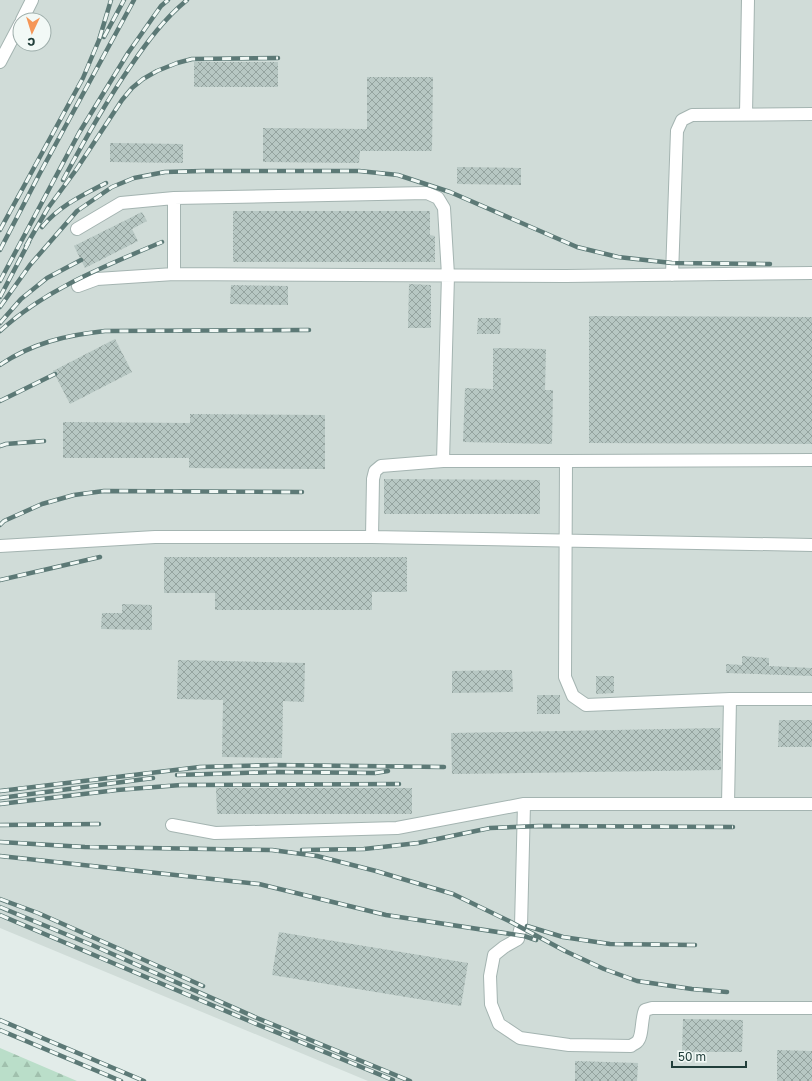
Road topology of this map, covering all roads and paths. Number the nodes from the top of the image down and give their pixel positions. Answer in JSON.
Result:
{"nodes":[{"id":1,"x":32,"y":0,"type":"edge"},
{"id":2,"x":748,"y":0,"type":"edge"},
{"id":3,"x":26,"y":12,"type":"edge"},
{"id":4,"x":12,"y":39,"type":"edge"},
{"id":5,"x":0,"y":62,"type":"edge"},
{"id":6,"x":746,"y":114,"type":"junction"},
{"id":7,"x":812,"y":114,"type":"edge"},
{"id":8,"x":174,"y":198,"type":"junction"},
{"id":9,"x":77,"y":229,"type":"dead end"},
{"id":10,"x":812,"y":273,"type":"edge"},
{"id":11,"x":174,"y":274,"type":"junction"},
{"id":12,"x":448,"y":275,"type":"junction"},
{"id":13,"x":672,"y":275,"type":"junction"},
{"id":14,"x":78,"y":286,"type":"dead end"},
{"id":15,"x":812,"y":460,"type":"edge"},
{"id":16,"x":443,"y":461,"type":"junction"},
{"id":17,"x":566,"y":461,"type":"junction"},
{"id":18,"x":372,"y":537,"type":"junction"},
{"id":19,"x":565,"y":540,"type":"junction"},
{"id":20,"x":812,"y":545,"type":"edge"},
{"id":21,"x":0,"y":546,"type":"edge"},
{"id":22,"x":730,"y":699,"type":"junction"},
{"id":23,"x":812,"y":699,"type":"edge"},
{"id":24,"x":524,"y":804,"type":"junction"},
{"id":25,"x":728,"y":804,"type":"junction"},
{"id":26,"x":812,"y":804,"type":"edge"},
{"id":27,"x":172,"y":825,"type":"dead end"},
{"id":28,"x":812,"y":1008,"type":"edge"}],
"edges":[{"from":1,"to":3,"type":"lane"},
{"from":2,"to":6,"type":"lane"},
{"from":4,"to":5,"type":"lane"},
{"from":6,"to":7,"type":"lane"},
{"from":6,"to":13,"type":"lane"},
{"from":8,"to":9,"type":"lane"},
{"from":8,"to":11,"type":"lane"},
{"from":8,"to":12,"type":"lane"},
{"from":10,"to":13,"type":"lane"},
{"from":11,"to":12,"type":"lane"},
{"from":11,"to":14,"type":"lane"},
{"from":12,"to":13,"type":"lane"},
{"from":12,"to":16,"type":"lane"},
{"from":15,"to":17,"type":"lane"},
{"from":16,"to":17,"type":"lane"},
{"from":16,"to":18,"type":"lane"},
{"from":17,"to":19,"type":"lane"},
{"from":18,"to":19,"type":"lane"},
{"from":18,"to":21,"type":"lane"},
{"from":19,"to":20,"type":"lane"},
{"from":19,"to":22,"type":"lane"},
{"from":22,"to":23,"type":"lane"},
{"from":22,"to":25,"type":"lane"},
{"from":24,"to":25,"type":"lane"},
{"from":24,"to":27,"type":"lane"},
{"from":24,"to":28,"type":"lane"},
{"from":25,"to":26,"type":"lane"}]}
